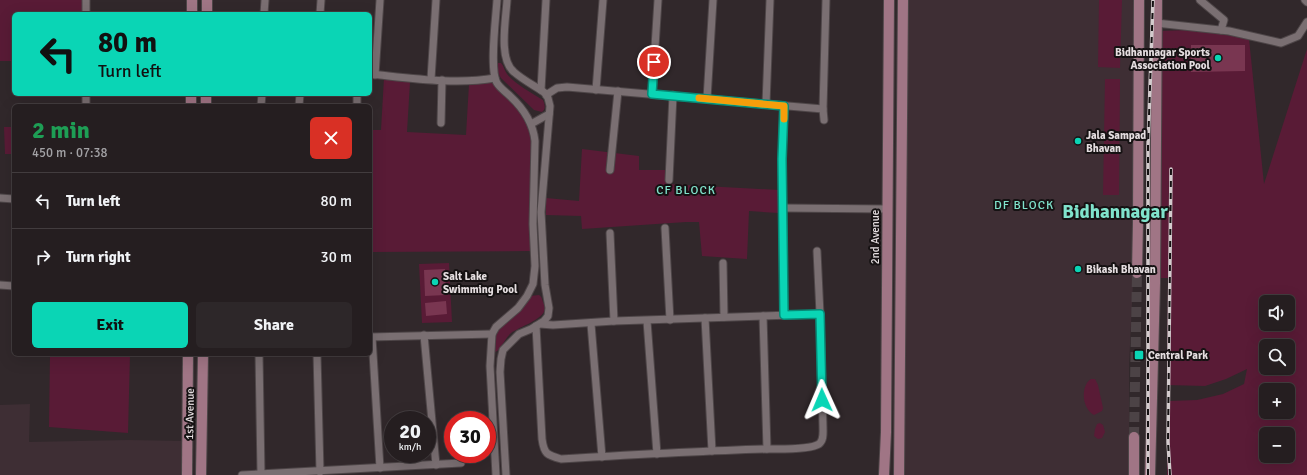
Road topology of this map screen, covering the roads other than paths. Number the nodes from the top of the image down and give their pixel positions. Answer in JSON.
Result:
{"nodes":[{"id":1,"x":86,"y":0,"type":"edge"},
{"id":2,"x":192,"y":0,"type":"edge"},
{"id":3,"x":207,"y":0,"type":"edge"},
{"id":4,"x":265,"y":0,"type":"edge"},
{"id":5,"x":321,"y":0,"type":"edge"},
{"id":6,"x":380,"y":0,"type":"edge"},
{"id":7,"x":436,"y":0,"type":"edge"},
{"id":8,"x":497,"y":0,"type":"edge"},
{"id":9,"x":507,"y":0,"type":"edge"},
{"id":10,"x":546,"y":0,"type":"edge"},
{"id":11,"x":603,"y":0,"type":"edge"},
{"id":12,"x":658,"y":0,"type":"edge"},
{"id":13,"x":713,"y":0,"type":"edge"},
{"id":14,"x":770,"y":0,"type":"edge"},
{"id":15,"x":826,"y":0,"type":"edge"},
{"id":16,"x":888,"y":0,"type":"edge"},
{"id":17,"x":903,"y":0,"type":"edge"},
{"id":18,"x":1139,"y":0,"type":"edge"},
{"id":19,"x":1157,"y":0,"type":"edge"},
{"id":20,"x":1200,"y":0,"type":"edge"},
{"id":21,"x":1305,"y":0,"type":"edge"},
{"id":22,"x":1307,"y":2,"type":"edge"},
{"id":23,"x":86,"y":12,"type":"edge"},
{"id":24,"x":192,"y":12,"type":"edge"},
{"id":25,"x":207,"y":12,"type":"edge"},
{"id":26,"x":264,"y":12,"type":"edge"},
{"id":27,"x":320,"y":12,"type":"edge"},
{"id":28,"x":1307,"y":22,"type":"edge"},
{"id":29,"x":1156,"y":24,"type":"junction"},
{"id":30,"x":1221,"y":30,"type":"junction"},
{"id":31,"x":505,"y":58,"type":"junction"},
{"id":32,"x":493,"y":61,"type":"junction"},
{"id":33,"x":372,"y":75,"type":"edge"},
{"id":34,"x":495,"y":78,"type":"junction"},
{"id":35,"x":431,"y":80,"type":"junction"},
{"id":36,"x":442,"y":80,"type":"junction"},
{"id":37,"x":596,"y":90,"type":"junction"},
{"id":38,"x":618,"y":91,"type":"junction"},
{"id":39,"x":544,"y":92,"type":"junction"},
{"id":40,"x":652,"y":94,"type":"junction"},
{"id":41,"x":673,"y":96,"type":"junction"},
{"id":42,"x":707,"y":99,"type":"junction"},
{"id":43,"x":766,"y":104,"type":"junction"},
{"id":44,"x":784,"y":106,"type":"junction"},
{"id":45,"x":1156,"y":106,"type":"junction"},
{"id":46,"x":1139,"y":107,"type":"junction"},
{"id":47,"x":823,"y":109,"type":"junction"},
{"id":48,"x":549,"y":114,"type":"junction"},
{"id":49,"x":824,"y":120,"type":"dead end"},
{"id":50,"x":441,"y":123,"type":"dead end"},
{"id":51,"x":531,"y":124,"type":"junction"},
{"id":52,"x":610,"y":170,"type":"dead end"},
{"id":53,"x":669,"y":180,"type":"dead end"},
{"id":54,"x":887,"y":191,"type":"junction"},
{"id":55,"x":902,"y":191,"type":"junction"},
{"id":56,"x":0,"y":198,"type":"edge"},
{"id":57,"x":12,"y":199,"type":"edge"},
{"id":58,"x":783,"y":208,"type":"junction"},
{"id":59,"x":887,"y":208,"type":"junction"},
{"id":60,"x":665,"y":228,"type":"dead end"},
{"id":61,"x":610,"y":233,"type":"dead end"},
{"id":62,"x":886,"y":244,"type":"junction"},
{"id":63,"x":901,"y":245,"type":"junction"},
{"id":64,"x":817,"y":250,"type":"dead end"},
{"id":65,"x":723,"y":263,"type":"dead end"},
{"id":66,"x":1137,"y":273,"type":"tunnel mouth"},
{"id":67,"x":533,"y":284,"type":"junction"},
{"id":68,"x":0,"y":285,"type":"edge"},
{"id":69,"x":546,"y":285,"type":"junction"},
{"id":70,"x":12,"y":286,"type":"edge"},
{"id":71,"x":820,"y":314,"type":"junction"},
{"id":72,"x":784,"y":315,"type":"junction"},
{"id":73,"x":763,"y":316,"type":"junction"},
{"id":74,"x":724,"y":317,"type":"junction"},
{"id":75,"x":705,"y":318,"type":"junction"},
{"id":76,"x":670,"y":320,"type":"junction"},
{"id":77,"x":614,"y":321,"type":"junction"},
{"id":78,"x":647,"y":321,"type":"junction"},
{"id":79,"x":591,"y":324,"type":"junction"},
{"id":80,"x":538,"y":325,"type":"junction"},
{"id":81,"x":492,"y":334,"type":"junction"},
{"id":82,"x":424,"y":335,"type":"junction"},
{"id":83,"x":372,"y":337,"type":"edge"},
{"id":84,"x":372,"y":352,"type":"edge"},
{"id":85,"x":188,"y":356,"type":"edge"},
{"id":86,"x":203,"y":356,"type":"edge"},
{"id":87,"x":259,"y":356,"type":"edge"},
{"id":88,"x":317,"y":356,"type":"edge"},
{"id":89,"x":490,"y":356,"type":"junction"},
{"id":90,"x":501,"y":359,"type":"junction"},
{"id":91,"x":493,"y":411,"type":"edge"},
{"id":92,"x":504,"y":432,"type":"junction"},
{"id":93,"x":886,"y":432,"type":"junction"},
{"id":94,"x":899,"y":432,"type":"junction"},
{"id":95,"x":496,"y":433,"type":"edge"},
{"id":96,"x":1134,"y":437,"type":"tunnel mouth"},
{"id":97,"x":767,"y":449,"type":"junction"},
{"id":98,"x":712,"y":451,"type":"junction"},
{"id":99,"x":657,"y":454,"type":"junction"},
{"id":100,"x":602,"y":457,"type":"junction"},
{"id":101,"x":461,"y":463,"type":"dead end"},
{"id":102,"x":495,"y":463,"type":"edge"},
{"id":103,"x":436,"y":465,"type":"junction"},
{"id":104,"x":380,"y":468,"type":"junction"},
{"id":105,"x":320,"y":472,"type":"junction"},
{"id":106,"x":261,"y":474,"type":"junction"},
{"id":107,"x":187,"y":475,"type":"edge"},
{"id":108,"x":201,"y":475,"type":"edge"},
{"id":109,"x":242,"y":475,"type":"edge"},
{"id":110,"x":496,"y":475,"type":"edge"},
{"id":111,"x":506,"y":475,"type":"edge"},
{"id":112,"x":884,"y":475,"type":"edge"},
{"id":113,"x":899,"y":475,"type":"edge"},
{"id":114,"x":1134,"y":475,"type":"edge"},
{"id":115,"x":1150,"y":475,"type":"edge"}],
"edges":[{"from":1,"to":23,"type":"street"},
{"from":2,"to":24,"type":"main road"},
{"from":3,"to":25,"type":"main road"},
{"from":4,"to":26,"type":"street"},
{"from":5,"to":27,"type":"street"},
{"from":6,"to":33,"type":"street"},
{"from":7,"to":35,"type":"street"},
{"from":8,"to":32,"type":"street"},
{"from":9,"to":31,"type":"street"},
{"from":10,"to":39,"type":"street"},
{"from":11,"to":37,"type":"street"},
{"from":12,"to":40,"type":"street"},
{"from":13,"to":42,"type":"street"},
{"from":14,"to":43,"type":"street"},
{"from":15,"to":47,"type":"street"},
{"from":16,"to":54,"type":"main road","name":"2nd Avenue"},
{"from":17,"to":55,"type":"main road"},
{"from":18,"to":46,"type":"main road"},
{"from":19,"to":29,"type":"main road"},
{"from":20,"to":30,"type":"street"},
{"from":21,"to":22,"type":"street"},
{"from":28,"to":30,"type":"street"},
{"from":29,"to":30,"type":"street"},
{"from":29,"to":45,"type":"main road"},
{"from":31,"to":32,"type":"street"},
{"from":31,"to":39,"type":"street"},
{"from":32,"to":34,"type":"street"},
{"from":33,"to":35,"type":"street"},
{"from":34,"to":36,"type":"street"},
{"from":34,"to":51,"type":"street"},
{"from":35,"to":36,"type":"street"},
{"from":36,"to":50,"type":"street"},
{"from":37,"to":38,"type":"street"},
{"from":37,"to":39,"type":"street"},
{"from":38,"to":40,"type":"street"},
{"from":38,"to":52,"type":"street"},
{"from":39,"to":48,"type":"street"},
{"from":40,"to":41,"type":"street"},
{"from":41,"to":42,"type":"street"},
{"from":41,"to":53,"type":"street"},
{"from":42,"to":43,"type":"street"},
{"from":43,"to":44,"type":"street"},
{"from":44,"to":47,"type":"street"},
{"from":44,"to":58,"type":"street"},
{"from":45,"to":46,"type":"main road"},
{"from":45,"to":115,"type":"main road"},
{"from":46,"to":66,"type":"main road"},
{"from":47,"to":49,"type":"street"},
{"from":48,"to":51,"type":"street"},
{"from":48,"to":69,"type":"street"},
{"from":51,"to":67,"type":"street"},
{"from":54,"to":55,"type":"main road"},
{"from":54,"to":59,"type":"main road","name":"2nd Avenue"},
{"from":55,"to":63,"type":"main road"},
{"from":56,"to":57,"type":"street"},
{"from":58,"to":59,"type":"street"},
{"from":58,"to":72,"type":"street"},
{"from":59,"to":62,"type":"main road","name":"2nd Avenue"},
{"from":60,"to":76,"type":"street"},
{"from":61,"to":77,"type":"street"},
{"from":62,"to":63,"type":"main road"},
{"from":62,"to":93,"type":"main road","name":"2nd Avenue"},
{"from":63,"to":94,"type":"main road"},
{"from":64,"to":71,"type":"street"},
{"from":65,"to":74,"type":"street"},
{"from":67,"to":69,"type":"street"},
{"from":67,"to":81,"type":"street"},
{"from":68,"to":70,"type":"street"},
{"from":69,"to":80,"type":"street"},
{"from":71,"to":72,"type":"street"},
{"from":71,"to":97,"type":"street"},
{"from":72,"to":73,"type":"street"},
{"from":73,"to":74,"type":"street"},
{"from":73,"to":97,"type":"street"},
{"from":74,"to":75,"type":"street"},
{"from":75,"to":76,"type":"street"},
{"from":75,"to":98,"type":"street"},
{"from":76,"to":78,"type":"street"},
{"from":77,"to":78,"type":"street"},
{"from":77,"to":79,"type":"street"},
{"from":78,"to":99,"type":"street"},
{"from":79,"to":80,"type":"street"},
{"from":79,"to":100,"type":"street"},
{"from":80,"to":90,"type":"street"},
{"from":80,"to":100,"type":"street"},
{"from":81,"to":82,"type":"street"},
{"from":81,"to":89,"type":"street"},
{"from":82,"to":83,"type":"street"},
{"from":82,"to":103,"type":"street"},
{"from":84,"to":104,"type":"street"},
{"from":85,"to":107,"type":"main road"},
{"from":86,"to":108,"type":"main road","name":"1st Avenue"},
{"from":87,"to":106,"type":"street"},
{"from":88,"to":105,"type":"street"},
{"from":89,"to":90,"type":"street"},
{"from":89,"to":91,"type":"street"},
{"from":90,"to":92,"type":"street"},
{"from":92,"to":95,"type":"street"},
{"from":92,"to":111,"type":"street"},
{"from":93,"to":94,"type":"main road"},
{"from":93,"to":112,"type":"main road","name":"2nd Avenue"},
{"from":94,"to":113,"type":"main road"},
{"from":96,"to":114,"type":"main road"},
{"from":97,"to":98,"type":"street"},
{"from":98,"to":99,"type":"street"},
{"from":99,"to":100,"type":"street"},
{"from":101,"to":103,"type":"street"},
{"from":102,"to":110,"type":"street"},
{"from":103,"to":104,"type":"street"},
{"from":104,"to":105,"type":"street"},
{"from":105,"to":106,"type":"street"},
{"from":106,"to":109,"type":"street"}]}
